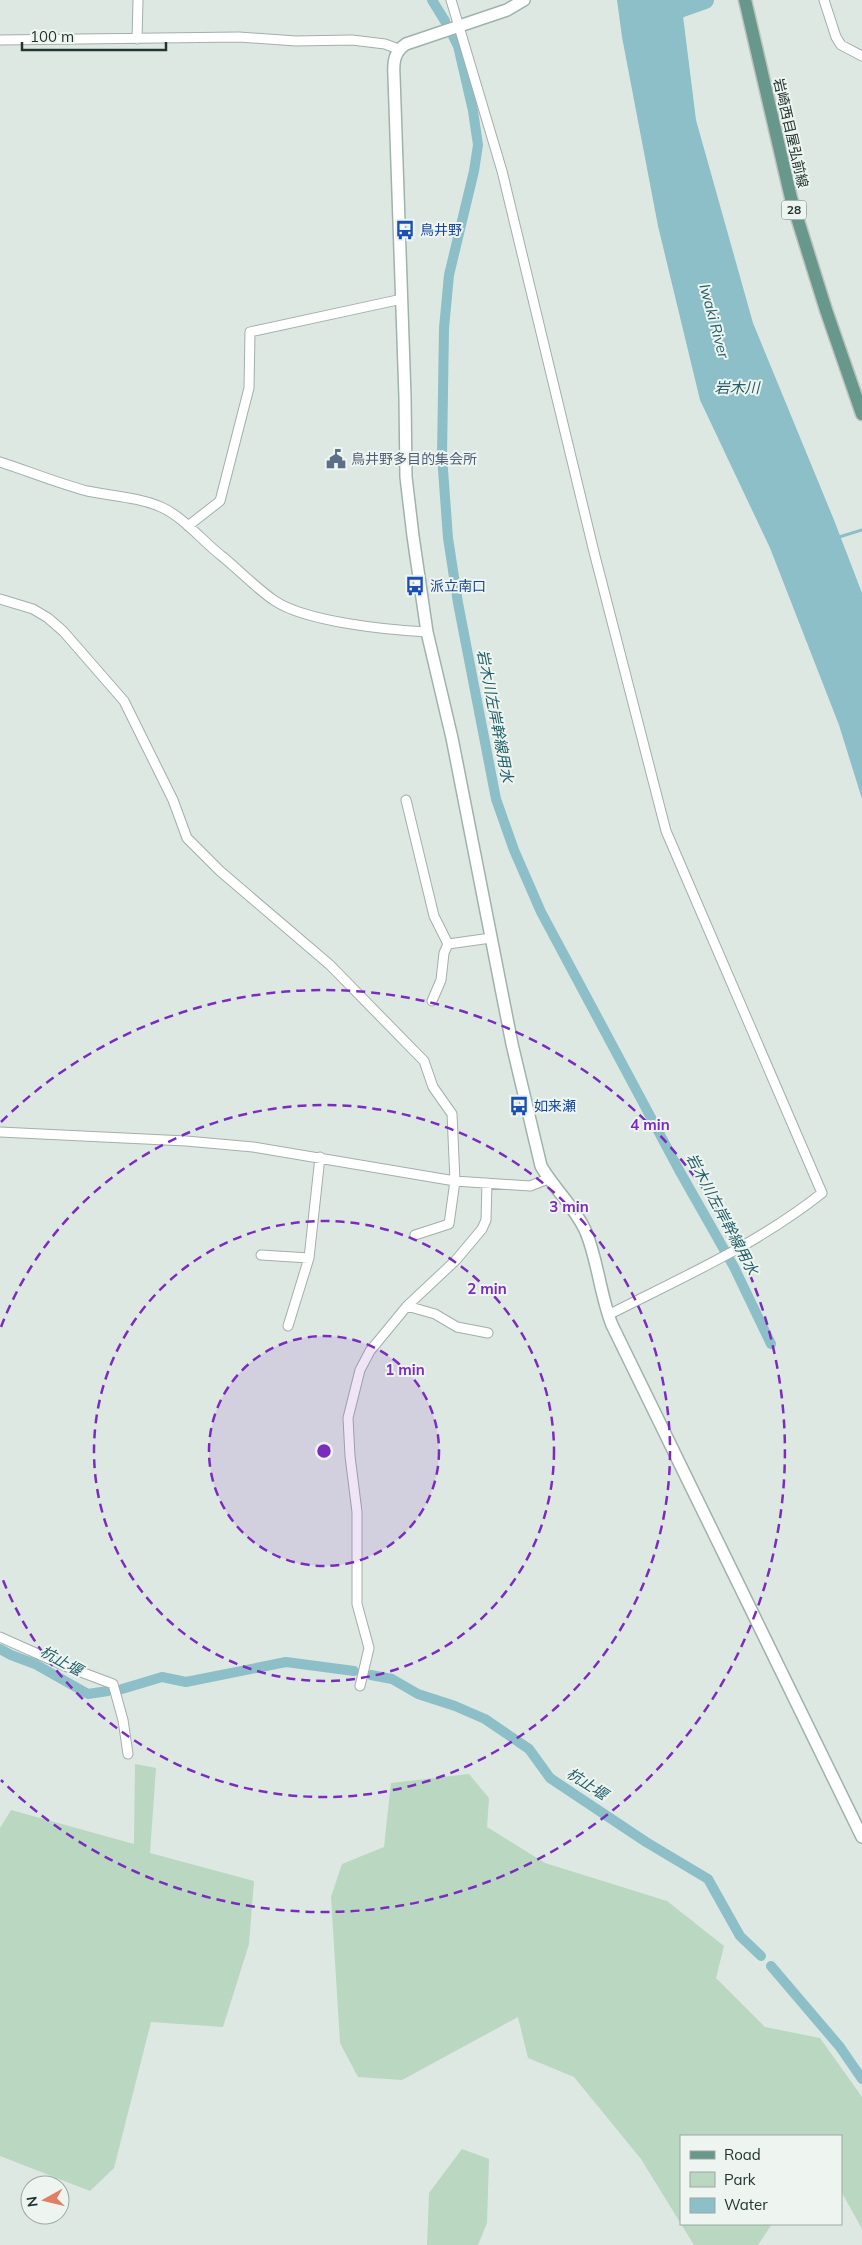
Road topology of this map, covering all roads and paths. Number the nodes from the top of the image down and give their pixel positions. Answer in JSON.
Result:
{"nodes":[{"id":1,"x":138,"y":0,"type":"edge"},
{"id":2,"x":451,"y":0,"type":"edge"},
{"id":3,"x":524,"y":0,"type":"edge"},
{"id":4,"x":745,"y":0,"type":"edge"},
{"id":5,"x":824,"y":0,"type":"edge"},
{"id":6,"x":460,"y":25,"type":"junction"},
{"id":7,"x":137,"y":39,"type":"junction"},
{"id":8,"x":0,"y":40,"type":"edge"},
{"id":9,"x":398,"y":49,"type":"junction"},
{"id":10,"x":862,"y":56,"type":"edge"},
{"id":11,"x":402,"y":299,"type":"junction"},
{"id":12,"x":862,"y":414,"type":"edge"},
{"id":13,"x":0,"y":462,"type":"edge"},
{"id":14,"x":188,"y":526,"type":"junction"},
{"id":15,"x":0,"y":600,"type":"edge"},
{"id":16,"x":427,"y":632,"type":"junction"},
{"id":17,"x":406,"y":800,"type":"dead end"},
{"id":18,"x":491,"y":938,"type":"junction"},
{"id":19,"x":448,"y":944,"type":"junction"},
{"id":20,"x":432,"y":1001,"type":"dead end"},
{"id":21,"x":0,"y":1132,"type":"edge"},
{"id":22,"x":320,"y":1157,"type":"junction"},
{"id":23,"x":548,"y":1179,"type":"junction"},
{"id":24,"x":454,"y":1181,"type":"junction"},
{"id":25,"x":487,"y":1184,"type":"junction"},
{"id":26,"x":415,"y":1235,"type":"dead end"},
{"id":27,"x":261,"y":1254,"type":"dead end"},
{"id":28,"x":309,"y":1258,"type":"junction"},
{"id":29,"x":407,"y":1306,"type":"junction"},
{"id":30,"x":608,"y":1315,"type":"junction"},
{"id":31,"x":288,"y":1326,"type":"dead end"},
{"id":32,"x":488,"y":1333,"type":"dead end"},
{"id":33,"x":0,"y":1637,"type":"edge"},
{"id":34,"x":360,"y":1686,"type":"dead end"},
{"id":35,"x":128,"y":1754,"type":"dead end"},
{"id":36,"x":862,"y":1837,"type":"edge"}],
"edges":[{"from":1,"to":7,"type":"street"},
{"from":2,"to":6,"type":"street"},
{"from":3,"to":6,"type":"street"},
{"from":4,"to":12,"type":"main road","name":"岩崎西目屋弘前線","number":"28"},
{"from":5,"to":10,"type":"street"},
{"from":6,"to":9,"type":"street"},
{"from":6,"to":30,"type":"street"},
{"from":7,"to":8,"type":"street"},
{"from":7,"to":9,"type":"street"},
{"from":9,"to":11,"type":"street"},
{"from":11,"to":14,"type":"street"},
{"from":11,"to":16,"type":"street"},
{"from":13,"to":14,"type":"street"},
{"from":14,"to":16,"type":"street"},
{"from":15,"to":24,"type":"street"},
{"from":16,"to":18,"type":"street"},
{"from":17,"to":19,"type":"street"},
{"from":18,"to":19,"type":"street"},
{"from":18,"to":23,"type":"street"},
{"from":19,"to":20,"type":"street"},
{"from":21,"to":22,"type":"street"},
{"from":22,"to":24,"type":"street"},
{"from":22,"to":28,"type":"street"},
{"from":23,"to":25,"type":"street"},
{"from":23,"to":30,"type":"street"},
{"from":24,"to":25,"type":"street"},
{"from":24,"to":26,"type":"street"},
{"from":25,"to":29,"type":"street"},
{"from":27,"to":28,"type":"street"},
{"from":28,"to":31,"type":"street"},
{"from":29,"to":32,"type":"street"},
{"from":29,"to":34,"type":"street"},
{"from":30,"to":36,"type":"street"},
{"from":33,"to":35,"type":"street"}]}
